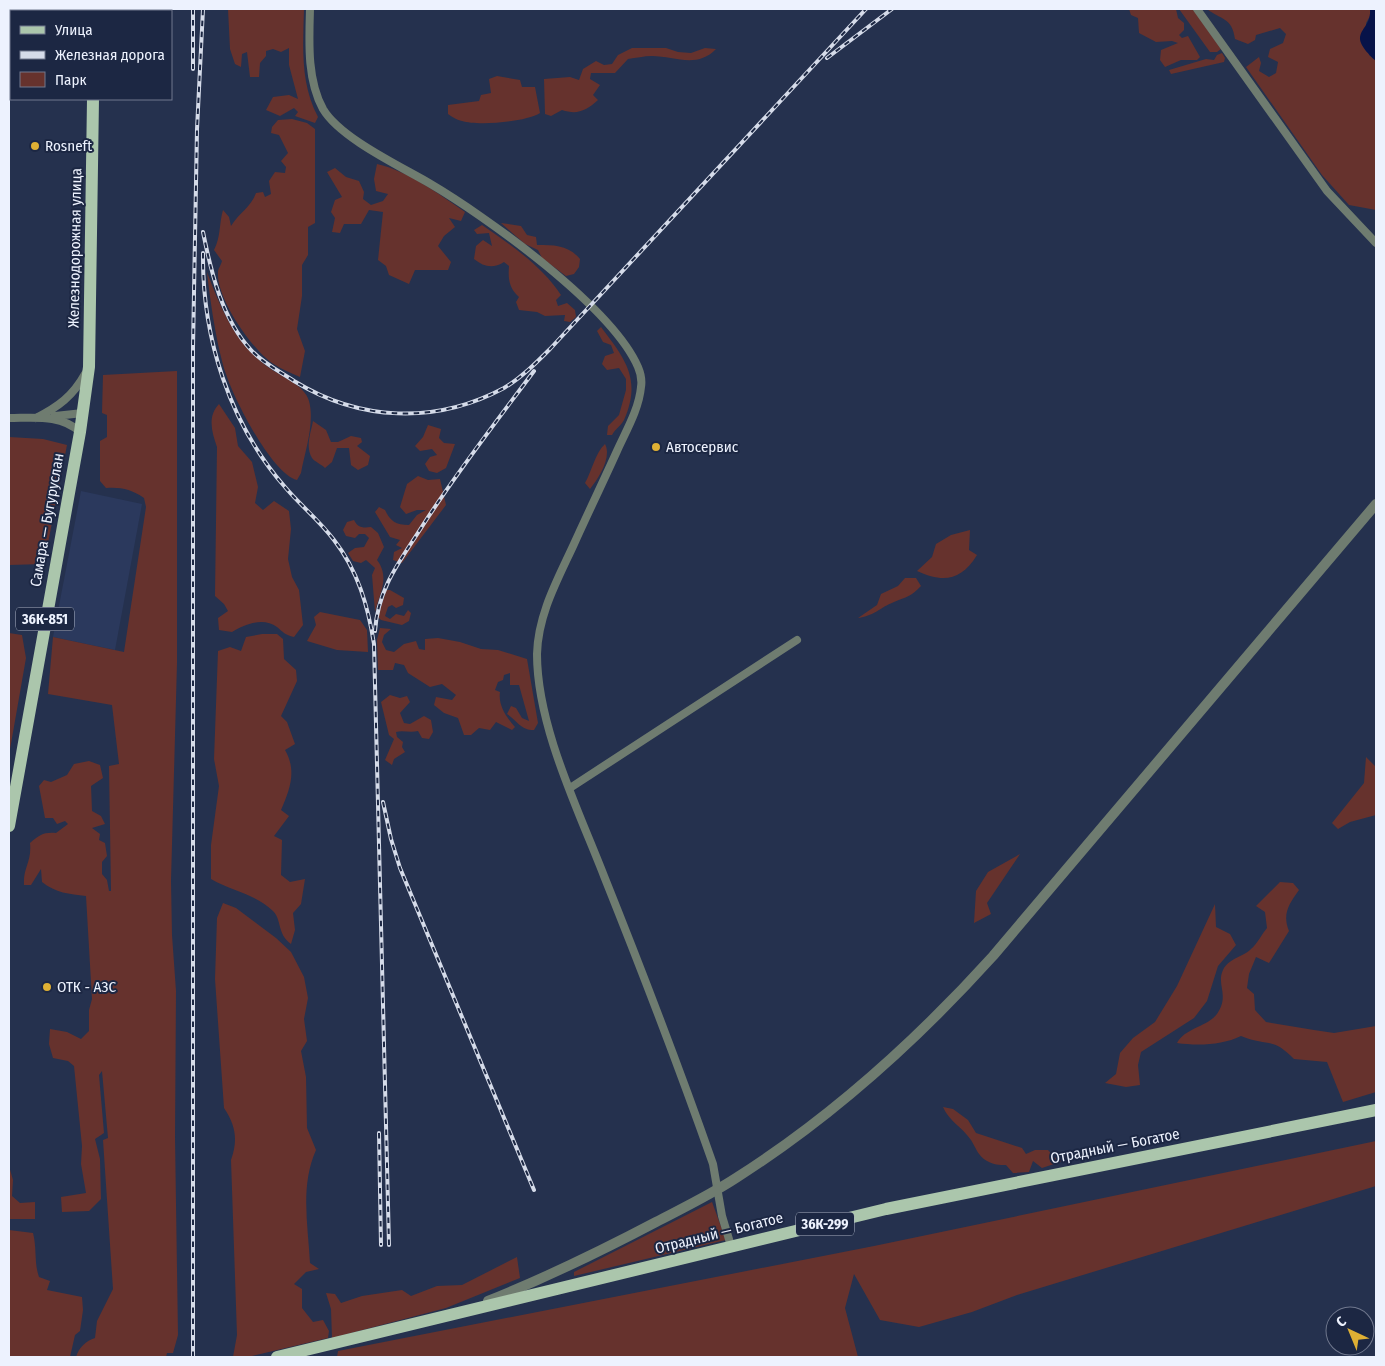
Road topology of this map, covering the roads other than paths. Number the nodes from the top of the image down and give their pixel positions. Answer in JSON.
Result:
{"nodes":[{"id":1,"x":310,"y":9,"type":"edge"},
{"id":2,"x":1197,"y":9,"type":"edge"},
{"id":3,"x":93,"y":100,"type":"edge"},
{"id":4,"x":1376,"y":243,"type":"edge"},
{"id":5,"x":89,"y":367,"type":"junction"},
{"id":6,"x":83,"y":413,"type":"junction"},
{"id":7,"x":9,"y":418,"type":"edge"},
{"id":8,"x":36,"y":418,"type":"junction"},
{"id":9,"x":80,"y":432,"type":"junction"},
{"id":10,"x":1376,"y":504,"type":"edge"},
{"id":11,"x":798,"y":640,"type":"dead end"},
{"id":12,"x":570,"y":788,"type":"junction"},
{"id":13,"x":9,"y":826,"type":"edge"},
{"id":14,"x":1376,"y":1110,"type":"edge"},
{"id":15,"x":718,"y":1189,"type":"junction"},
{"id":16,"x":731,"y":1246,"type":"junction"},
{"id":17,"x":462,"y":1312,"type":"junction"},
{"id":18,"x":277,"y":1357,"type":"edge"}],
"edges":[{"from":1,"to":12,"type":"street"},
{"from":2,"to":4,"type":"street"},
{"from":3,"to":5,"type":"main road","name":"Железнодорожная улица","number":"36К-851"},
{"from":5,"to":6,"type":"main road","name":"Самара — Бугуруслан","number":"36К-851"},
{"from":5,"to":8,"type":"street"},
{"from":6,"to":8,"type":"street"},
{"from":6,"to":9,"type":"main road","name":"Самара — Бугуруслан","number":"36К-851"},
{"from":7,"to":8,"type":"street"},
{"from":8,"to":9,"type":"street"},
{"from":9,"to":13,"type":"main road","name":"Самара — Бугуруслан","number":"36К-851"},
{"from":10,"to":15,"type":"street"},
{"from":11,"to":12,"type":"street"},
{"from":12,"to":15,"type":"street"},
{"from":14,"to":16,"type":"main road","name":"Отрадный — Богатое","number":"36К-299"},
{"from":15,"to":16,"type":"street"},
{"from":15,"to":17,"type":"street"},
{"from":16,"to":17,"type":"main road","name":"Отрадный — Богатое","number":"36К-299"},
{"from":17,"to":18,"type":"main road","name":"Отрадный — Богатое","number":"36К-299"}]}
